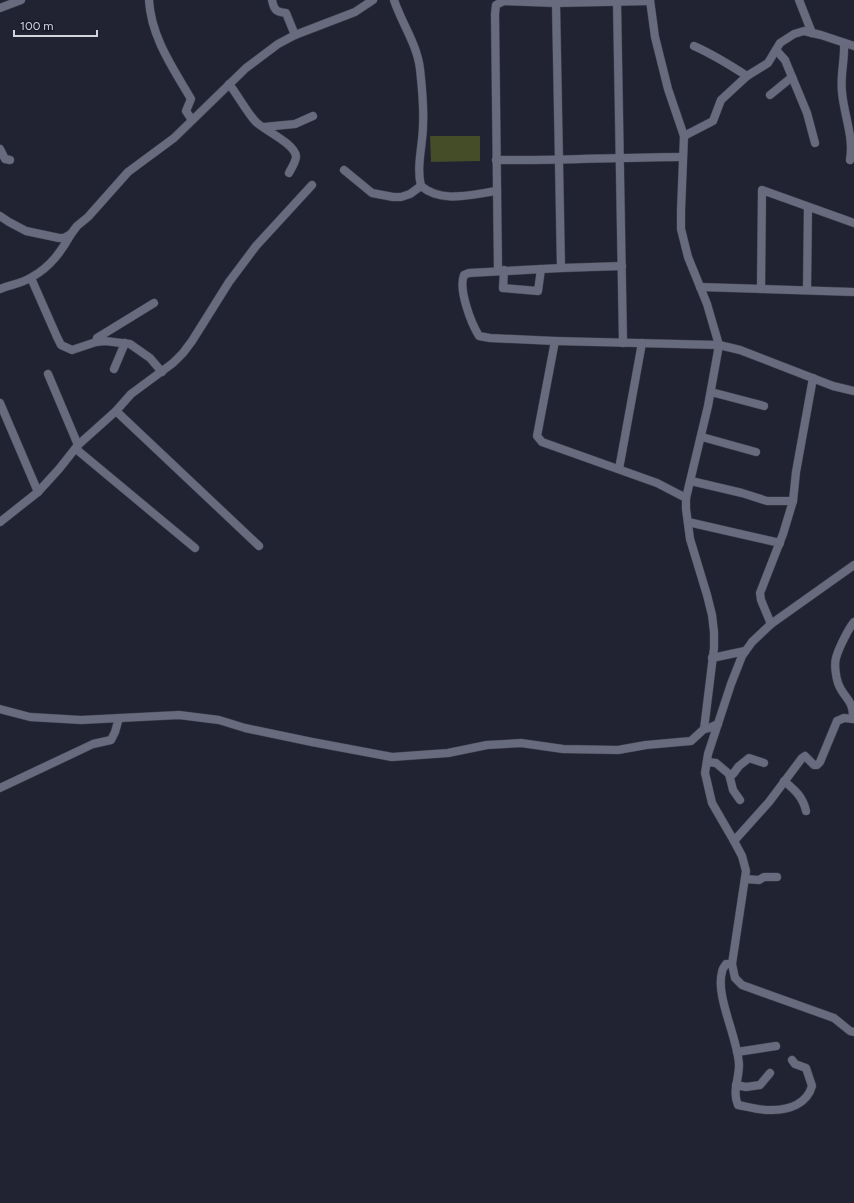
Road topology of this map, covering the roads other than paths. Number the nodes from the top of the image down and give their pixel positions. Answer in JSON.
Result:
{"nodes":[{"id":1,"x":21,"y":0,"type":"edge"},
{"id":2,"x":149,"y":0,"type":"edge"},
{"id":3,"x":272,"y":0,"type":"edge"},
{"id":4,"x":373,"y":0,"type":"edge"},
{"id":5,"x":394,"y":0,"type":"edge"},
{"id":6,"x":650,"y":0,"type":"edge"},
{"id":7,"x":799,"y":0,"type":"edge"},
{"id":8,"x":590,"y":1,"type":"edge"},
{"id":9,"x":617,"y":2,"type":"junction"},
{"id":10,"x":495,"y":3,"type":"edge"},
{"id":11,"x":556,"y":3,"type":"junction"},
{"id":12,"x":0,"y":8,"type":"edge"},
{"id":13,"x":812,"y":33,"type":"junction"},
{"id":14,"x":295,"y":35,"type":"junction"},
{"id":15,"x":844,"y":42,"type":"junction"},
{"id":16,"x":694,"y":46,"type":"dead end"},
{"id":17,"x":854,"y":46,"type":"edge"},
{"id":18,"x":776,"y":50,"type":"junction"},
{"id":19,"x":747,"y":76,"type":"junction"},
{"id":20,"x":792,"y":77,"type":"junction"},
{"id":21,"x":229,"y":84,"type":"junction"},
{"id":22,"x":770,"y":95,"type":"dead end"},
{"id":23,"x":313,"y":116,"type":"dead end"},
{"id":24,"x":192,"y":120,"type":"junction"},
{"id":25,"x":264,"y":127,"type":"junction"},
{"id":26,"x":684,"y":136,"type":"junction"},
{"id":27,"x":815,"y":143,"type":"dead end"},
{"id":28,"x":0,"y":149,"type":"edge"},
{"id":29,"x":620,"y":157,"type":"junction"},
{"id":30,"x":683,"y":157,"type":"junction"},
{"id":31,"x":10,"y":160,"type":"dead end"},
{"id":32,"x":496,"y":160,"type":"junction"},
{"id":33,"x":558,"y":160,"type":"junction"},
{"id":34,"x":850,"y":160,"type":"dead end"},
{"id":35,"x":344,"y":170,"type":"dead end"},
{"id":36,"x":289,"y":173,"type":"dead end"},
{"id":37,"x":312,"y":185,"type":"dead end"},
{"id":38,"x":421,"y":186,"type":"junction"},
{"id":39,"x":497,"y":191,"type":"junction"},
{"id":40,"x":808,"y":207,"type":"junction"},
{"id":41,"x":0,"y":216,"type":"edge"},
{"id":42,"x":854,"y":224,"type":"edge"},
{"id":43,"x":71,"y":234,"type":"junction"},
{"id":44,"x":622,"y":266,"type":"junction"},
{"id":45,"x":541,"y":268,"type":"junction"},
{"id":46,"x":561,"y":268,"type":"junction"},
{"id":47,"x":501,"y":270,"type":"junction"},
{"id":48,"x":31,"y":278,"type":"junction"},
{"id":49,"x":700,"y":287,"type":"junction"},
{"id":50,"x":761,"y":288,"type":"junction"},
{"id":51,"x":0,"y":289,"type":"edge"},
{"id":52,"x":808,"y":290,"type":"junction"},
{"id":53,"x":854,"y":292,"type":"edge"},
{"id":54,"x":154,"y":302,"type":"dead end"},
{"id":55,"x":555,"y":341,"type":"junction"},
{"id":56,"x":96,"y":342,"type":"junction"},
{"id":57,"x":125,"y":343,"type":"junction"},
{"id":58,"x":623,"y":343,"type":"junction"},
{"id":59,"x":642,"y":343,"type":"junction"},
{"id":60,"x":719,"y":345,"type":"junction"},
{"id":61,"x":114,"y":369,"type":"dead end"},
{"id":62,"x":162,"y":372,"type":"junction"},
{"id":63,"x":48,"y":374,"type":"dead end"},
{"id":64,"x":813,"y":378,"type":"junction"},
{"id":65,"x":854,"y":391,"type":"edge"},
{"id":66,"x":711,"y":392,"type":"junction"},
{"id":67,"x":0,"y":403,"type":"edge"},
{"id":68,"x":764,"y":406,"type":"dead end"},
{"id":69,"x":116,"y":411,"type":"junction"},
{"id":70,"x":702,"y":437,"type":"junction"},
{"id":71,"x":77,"y":447,"type":"junction"},
{"id":72,"x":756,"y":452,"type":"dead end"},
{"id":73,"x":619,"y":469,"type":"junction"},
{"id":74,"x":691,"y":481,"type":"junction"},
{"id":75,"x":38,"y":492,"type":"junction"},
{"id":76,"x":686,"y":498,"type":"junction"},
{"id":77,"x":793,"y":501,"type":"junction"},
{"id":78,"x":0,"y":522,"type":"edge"},
{"id":79,"x":688,"y":522,"type":"junction"},
{"id":80,"x":780,"y":543,"type":"junction"},
{"id":81,"x":259,"y":546,"type":"dead end"},
{"id":82,"x":195,"y":548,"type":"dead end"},
{"id":83,"x":854,"y":565,"type":"edge"},
{"id":84,"x":854,"y":622,"type":"edge"},
{"id":85,"x":771,"y":624,"type":"junction"},
{"id":86,"x":745,"y":651,"type":"junction"},
{"id":87,"x":712,"y":658,"type":"junction"},
{"id":88,"x":0,"y":709,"type":"edge"},
{"id":89,"x":119,"y":718,"type":"junction"},
{"id":90,"x":853,"y":719,"type":"edge"},
{"id":91,"x":718,"y":724,"type":"junction"},
{"id":92,"x":704,"y":729,"type":"junction"},
{"id":93,"x":706,"y":762,"type":"junction"},
{"id":94,"x":764,"y":763,"type":"dead end"},
{"id":95,"x":729,"y":774,"type":"junction"},
{"id":96,"x":784,"y":781,"type":"junction"},
{"id":97,"x":0,"y":788,"type":"edge"},
{"id":98,"x":740,"y":800,"type":"dead end"},
{"id":99,"x":806,"y":811,"type":"dead end"},
{"id":100,"x":734,"y":840,"type":"junction"},
{"id":101,"x":778,"y":876,"type":"dead end"},
{"id":102,"x":745,"y":879,"type":"junction"},
{"id":103,"x":732,"y":964,"type":"junction"},
{"id":104,"x":854,"y":1032,"type":"edge"},
{"id":105,"x":776,"y":1046,"type":"dead end"},
{"id":106,"x":737,"y":1052,"type":"junction"},
{"id":107,"x":792,"y":1060,"type":"dead end"},
{"id":108,"x":770,"y":1073,"type":"dead end"},
{"id":109,"x":736,"y":1085,"type":"junction"}],
"edges":[{"from":1,"to":12,"type":"street"},
{"from":2,"to":24,"type":"street"},
{"from":3,"to":14,"type":"street"},
{"from":4,"to":14,"type":"street"},
{"from":5,"to":38,"type":"street"},
{"from":6,"to":9,"type":"street"},
{"from":6,"to":26,"type":"street"},
{"from":7,"to":13,"type":"street"},
{"from":8,"to":9,"type":"street"},
{"from":8,"to":11,"type":"street"},
{"from":9,"to":29,"type":"street"},
{"from":10,"to":11,"type":"street"},
{"from":10,"to":32,"type":"street"},
{"from":11,"to":33,"type":"street"},
{"from":13,"to":15,"type":"street"},
{"from":13,"to":18,"type":"street"},
{"from":14,"to":21,"type":"street"},
{"from":15,"to":17,"type":"street"},
{"from":15,"to":34,"type":"street"},
{"from":16,"to":19,"type":"street"},
{"from":18,"to":19,"type":"street"},
{"from":18,"to":20,"type":"street"},
{"from":19,"to":26,"type":"street"},
{"from":20,"to":22,"type":"street"},
{"from":20,"to":27,"type":"street"},
{"from":21,"to":24,"type":"street"},
{"from":21,"to":25,"type":"street"},
{"from":23,"to":25,"type":"street"},
{"from":24,"to":43,"type":"street"},
{"from":25,"to":36,"type":"street"},
{"from":26,"to":30,"type":"street"},
{"from":28,"to":31,"type":"street"},
{"from":29,"to":30,"type":"street"},
{"from":29,"to":33,"type":"street"},
{"from":29,"to":44,"type":"street"},
{"from":30,"to":49,"type":"street"},
{"from":32,"to":33,"type":"street"},
{"from":32,"to":39,"type":"street"},
{"from":33,"to":46,"type":"street"},
{"from":35,"to":38,"type":"street"},
{"from":37,"to":62,"type":"street"},
{"from":38,"to":39,"type":"street"},
{"from":39,"to":47,"type":"street"},
{"from":40,"to":42,"type":"street"},
{"from":40,"to":50,"type":"street"},
{"from":40,"to":52,"type":"street"},
{"from":41,"to":43,"type":"street"},
{"from":43,"to":48,"type":"street"},
{"from":44,"to":46,"type":"street"},
{"from":44,"to":58,"type":"street"},
{"from":45,"to":46,"type":"street"},
{"from":45,"to":47,"type":"street"},
{"from":45,"to":47,"type":"street"},
{"from":47,"to":55,"type":"street"},
{"from":48,"to":51,"type":"street"},
{"from":48,"to":56,"type":"street"},
{"from":49,"to":50,"type":"street"},
{"from":49,"to":60,"type":"street"},
{"from":50,"to":52,"type":"street"},
{"from":52,"to":53,"type":"street"},
{"from":54,"to":56,"type":"street"},
{"from":55,"to":58,"type":"street"},
{"from":55,"to":73,"type":"street"},
{"from":56,"to":57,"type":"street"},
{"from":57,"to":61,"type":"street"},
{"from":57,"to":62,"type":"street"},
{"from":58,"to":59,"type":"street"},
{"from":59,"to":60,"type":"street"},
{"from":59,"to":73,"type":"street"},
{"from":60,"to":64,"type":"street"},
{"from":60,"to":66,"type":"street"},
{"from":62,"to":69,"type":"street"},
{"from":63,"to":71,"type":"street"},
{"from":64,"to":65,"type":"street"},
{"from":64,"to":77,"type":"street"},
{"from":66,"to":68,"type":"street"},
{"from":66,"to":70,"type":"street"},
{"from":67,"to":75,"type":"street"},
{"from":69,"to":71,"type":"street"},
{"from":69,"to":81,"type":"street"},
{"from":70,"to":72,"type":"street"},
{"from":70,"to":74,"type":"street"},
{"from":71,"to":75,"type":"street"},
{"from":71,"to":82,"type":"street"},
{"from":73,"to":76,"type":"street"},
{"from":74,"to":76,"type":"street"},
{"from":74,"to":77,"type":"street"},
{"from":75,"to":78,"type":"street"},
{"from":76,"to":79,"type":"street"},
{"from":77,"to":80,"type":"street"},
{"from":79,"to":80,"type":"street"},
{"from":79,"to":87,"type":"street"},
{"from":80,"to":85,"type":"street"},
{"from":83,"to":85,"type":"street"},
{"from":84,"to":90,"type":"street"},
{"from":85,"to":86,"type":"street"},
{"from":86,"to":87,"type":"street"},
{"from":86,"to":91,"type":"street"},
{"from":87,"to":92,"type":"street"},
{"from":88,"to":89,"type":"street"},
{"from":89,"to":92,"type":"street"},
{"from":89,"to":97,"type":"street"},
{"from":90,"to":96,"type":"street"},
{"from":91,"to":92,"type":"street"},
{"from":91,"to":93,"type":"street"},
{"from":93,"to":95,"type":"street"},
{"from":93,"to":100,"type":"street"},
{"from":94,"to":95,"type":"street"},
{"from":95,"to":98,"type":"street"},
{"from":96,"to":99,"type":"street"},
{"from":96,"to":100,"type":"street"},
{"from":100,"to":102,"type":"street"},
{"from":101,"to":102,"type":"street"},
{"from":102,"to":103,"type":"street"},
{"from":103,"to":104,"type":"street"},
{"from":103,"to":106,"type":"street"},
{"from":105,"to":106,"type":"street"},
{"from":106,"to":109,"type":"street"},
{"from":107,"to":109,"type":"street"},
{"from":108,"to":109,"type":"street"}]}
